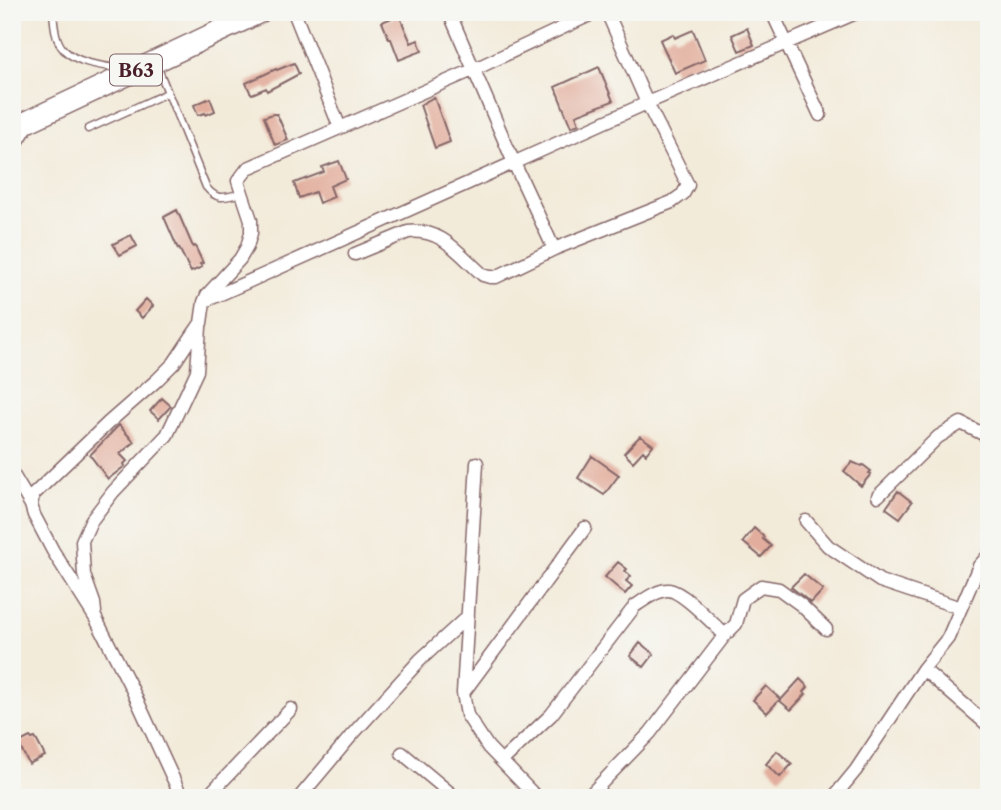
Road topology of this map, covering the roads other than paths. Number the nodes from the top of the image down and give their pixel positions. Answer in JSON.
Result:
{"nodes":[{"id":1,"x":53,"y":12,"type":"edge"},
{"id":2,"x":260,"y":12,"type":"edge"},
{"id":3,"x":294,"y":12,"type":"edge"},
{"id":4,"x":449,"y":12,"type":"edge"},
{"id":5,"x":596,"y":12,"type":"edge"},
{"id":6,"x":607,"y":12,"type":"edge"},
{"id":7,"x":772,"y":12,"type":"edge"},
{"id":8,"x":858,"y":12,"type":"edge"},
{"id":9,"x":231,"y":18,"type":"edge"},
{"id":10,"x":785,"y":43,"type":"junction"},
{"id":11,"x":155,"y":62,"type":"junction"},
{"id":12,"x":475,"y":69,"type":"junction"},
{"id":13,"x":135,"y":71,"type":"junction"},
{"id":14,"x":167,"y":93,"type":"junction"},
{"id":15,"x":647,"y":103,"type":"junction"},
{"id":16,"x":820,"y":115,"type":"dead end"},
{"id":17,"x":38,"y":116,"type":"junction"},
{"id":18,"x":340,"y":128,"type":"junction"},
{"id":19,"x":12,"y":129,"type":"edge"},
{"id":20,"x":88,"y":129,"type":"dead end"},
{"id":21,"x":12,"y":156,"type":"edge"},
{"id":22,"x":514,"y":163,"type":"junction"},
{"id":23,"x":242,"y":193,"type":"junction"},
{"id":24,"x":402,"y":213,"type":"junction"},
{"id":25,"x":417,"y":230,"type":"junction"},
{"id":26,"x":554,"y":249,"type":"junction"},
{"id":27,"x":355,"y":254,"type":"dead end"},
{"id":28,"x":204,"y":302,"type":"junction"},
{"id":29,"x":201,"y":323,"type":"junction"},
{"id":30,"x":989,"y":438,"type":"edge"},
{"id":31,"x":477,"y":463,"type":"dead end"},
{"id":32,"x":12,"y":473,"type":"edge"},
{"id":33,"x":878,"y":496,"type":"dead end"},
{"id":34,"x":31,"y":505,"type":"junction"},
{"id":35,"x":806,"y":521,"type":"dead end"},
{"id":36,"x":585,"y":528,"type":"dead end"},
{"id":37,"x":989,"y":555,"type":"edge"},
{"id":38,"x":961,"y":608,"type":"junction"},
{"id":39,"x":468,"y":616,"type":"junction"},
{"id":40,"x":96,"y":619,"type":"junction"},
{"id":41,"x":826,"y":629,"type":"dead end"},
{"id":42,"x":725,"y":635,"type":"junction"},
{"id":43,"x":923,"y":669,"type":"junction"},
{"id":44,"x":463,"y":693,"type":"junction"},
{"id":45,"x":291,"y":709,"type":"dead end"},
{"id":46,"x":989,"y":726,"type":"edge"},
{"id":47,"x":401,"y":753,"type":"dead end"},
{"id":48,"x":502,"y":761,"type":"junction"},
{"id":49,"x":182,"y":798,"type":"edge"},
{"id":50,"x":206,"y":798,"type":"edge"},
{"id":51,"x":299,"y":798,"type":"edge"},
{"id":52,"x":456,"y":798,"type":"edge"},
{"id":53,"x":537,"y":798,"type":"edge"},
{"id":54,"x":587,"y":798,"type":"edge"},
{"id":55,"x":833,"y":798,"type":"edge"}],
"edges":[{"from":1,"to":13,"type":"lane"},
{"from":2,"to":9,"type":"highway","number":"B63"},
{"from":3,"to":18,"type":"street"},
{"from":4,"to":12,"type":"street"},
{"from":5,"to":12,"type":"street"},
{"from":6,"to":15,"type":"street"},
{"from":7,"to":10,"type":"street"},
{"from":8,"to":10,"type":"street"},
{"from":9,"to":11,"type":"highway","number":"B63"},
{"from":10,"to":15,"type":"street"},
{"from":10,"to":16,"type":"street"},
{"from":11,"to":13,"type":"highway","number":"B63"},
{"from":11,"to":14,"type":"lane"},
{"from":12,"to":18,"type":"street"},
{"from":12,"to":22,"type":"street"},
{"from":13,"to":17,"type":"highway","number":"B63"},
{"from":14,"to":20,"type":"lane"},
{"from":14,"to":23,"type":"lane"},
{"from":15,"to":22,"type":"street"},
{"from":15,"to":26,"type":"street"},
{"from":17,"to":19,"type":"highway","number":"B63"},
{"from":17,"to":21,"type":"lane"},
{"from":18,"to":23,"type":"street"},
{"from":22,"to":24,"type":"street"},
{"from":22,"to":26,"type":"street"},
{"from":23,"to":28,"type":"street"},
{"from":24,"to":25,"type":"street"},
{"from":24,"to":28,"type":"street"},
{"from":25,"to":26,"type":"street"},
{"from":25,"to":27,"type":"street"},
{"from":28,"to":29,"type":"street"},
{"from":29,"to":34,"type":"street"},
{"from":29,"to":40,"type":"street"},
{"from":30,"to":33,"type":"street"},
{"from":31,"to":39,"type":"street"},
{"from":32,"to":34,"type":"street"},
{"from":34,"to":40,"type":"street"},
{"from":35,"to":38,"type":"street"},
{"from":36,"to":44,"type":"street"},
{"from":37,"to":38,"type":"street"},
{"from":38,"to":43,"type":"street"},
{"from":39,"to":44,"type":"street"},
{"from":39,"to":51,"type":"street"},
{"from":40,"to":49,"type":"street"},
{"from":41,"to":42,"type":"street"},
{"from":42,"to":48,"type":"street"},
{"from":42,"to":54,"type":"street"},
{"from":43,"to":46,"type":"street"},
{"from":43,"to":55,"type":"street"},
{"from":44,"to":48,"type":"street"},
{"from":45,"to":50,"type":"street"},
{"from":47,"to":52,"type":"street"},
{"from":48,"to":53,"type":"street"}]}
